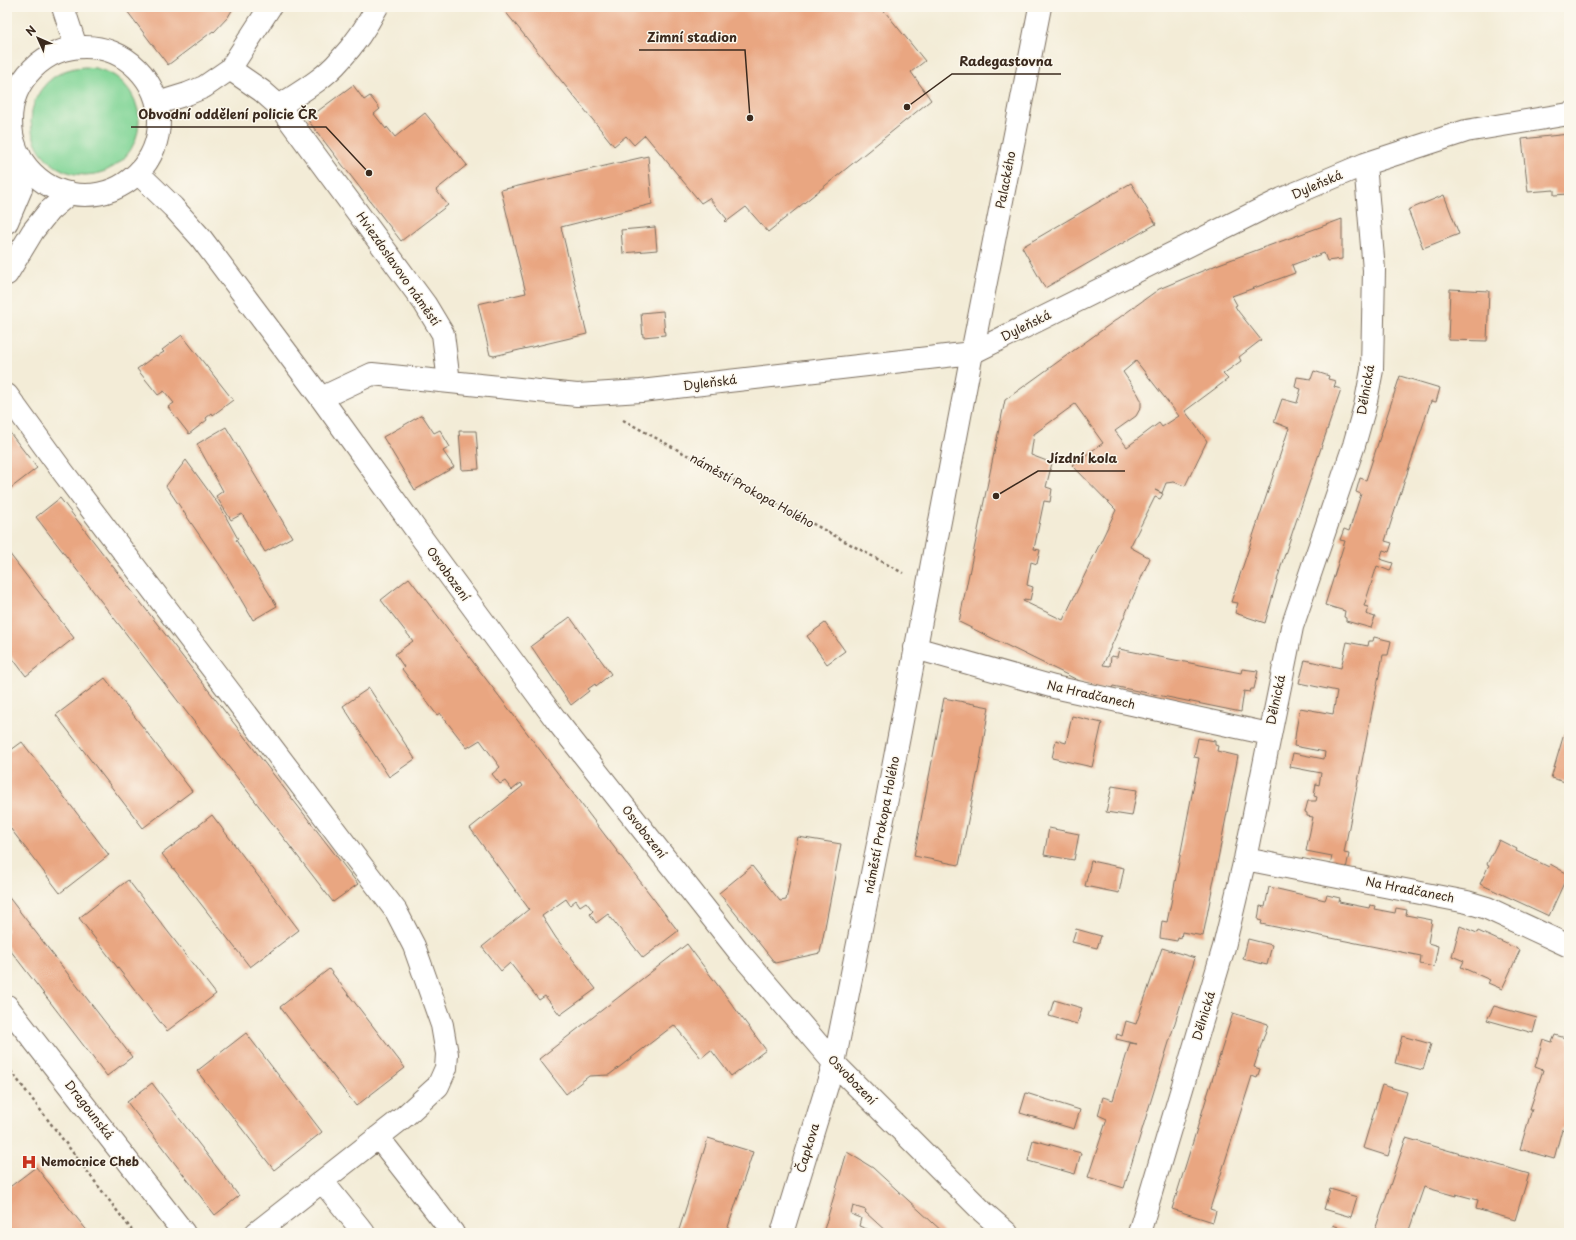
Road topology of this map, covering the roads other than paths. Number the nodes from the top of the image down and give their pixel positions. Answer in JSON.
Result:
{"nodes":[{"id":1,"x":63,"y":7,"type":"edge"},
{"id":2,"x":270,"y":7,"type":"edge"},
{"id":3,"x":377,"y":7,"type":"edge"},
{"id":4,"x":1040,"y":7,"type":"edge"},
{"id":5,"x":76,"y":46,"type":"junction"},
{"id":6,"x":230,"y":69,"type":"junction"},
{"id":7,"x":10,"y":101,"type":"edge"},
{"id":8,"x":158,"y":103,"type":"junction"},
{"id":9,"x":278,"y":106,"type":"junction"},
{"id":10,"x":1569,"y":114,"type":"edge"},
{"id":11,"x":20,"y":156,"type":"junction"},
{"id":12,"x":1365,"y":164,"type":"junction"},
{"id":13,"x":138,"y":173,"type":"junction"},
{"id":14,"x":70,"y":193,"type":"junction"},
{"id":15,"x":7,"y":222,"type":"edge"},
{"id":16,"x":7,"y":274,"type":"edge"},
{"id":17,"x":972,"y":352,"type":"junction"},
{"id":18,"x":449,"y":382,"type":"junction"},
{"id":19,"x":7,"y":395,"type":"edge"},
{"id":20,"x":321,"y":398,"type":"junction"},
{"id":21,"x":915,"y":648,"type":"junction"},
{"id":22,"x":1269,"y":734,"type":"junction"},
{"id":23,"x":1245,"y":859,"type":"junction"},
{"id":24,"x":1569,"y":946,"type":"edge"},
{"id":25,"x":7,"y":1006,"type":"edge"},
{"id":26,"x":834,"y":1063,"type":"junction"},
{"id":27,"x":378,"y":1137,"type":"junction"},
{"id":28,"x":322,"y":1181,"type":"junction"},
{"id":29,"x":264,"y":1231,"type":"edge"},
{"id":30,"x":184,"y":1233,"type":"edge"},
{"id":31,"x":364,"y":1233,"type":"edge"},
{"id":32,"x":453,"y":1233,"type":"edge"},
{"id":33,"x":782,"y":1233,"type":"edge"},
{"id":34,"x":1007,"y":1233,"type":"edge"},
{"id":35,"x":1139,"y":1233,"type":"edge"}],
"edges":[{"from":1,"to":5,"type":"street"},
{"from":2,"to":6,"type":"street"},
{"from":3,"to":9,"type":"street"},
{"from":4,"to":17,"type":"street","name":"Palackého"},
{"from":5,"to":7,"type":"street"},
{"from":5,"to":8,"type":"street"},
{"from":6,"to":8,"type":"street"},
{"from":6,"to":9,"type":"street","name":"Hviezdoslavovo náměstí"},
{"from":7,"to":11,"type":"street"},
{"from":8,"to":13,"type":"street"},
{"from":9,"to":18,"type":"street","name":"Hviezdoslavovo náměstí"},
{"from":10,"to":12,"type":"street","name":"Dyleňská"},
{"from":11,"to":14,"type":"street"},
{"from":11,"to":15,"type":"street"},
{"from":12,"to":17,"type":"street","name":"Dyleňská"},
{"from":12,"to":22,"type":"street","name":"Dělnická"},
{"from":13,"to":14,"type":"street"},
{"from":13,"to":20,"type":"street"},
{"from":14,"to":16,"type":"street"},
{"from":17,"to":18,"type":"street","name":"Dyleňská"},
{"from":17,"to":21,"type":"street","name":"náměstí Prokopa Holého"},
{"from":18,"to":20,"type":"street"},
{"from":19,"to":27,"type":"street"},
{"from":20,"to":26,"type":"street","name":"Osvobození"},
{"from":21,"to":22,"type":"street","name":"Na Hradčanech"},
{"from":21,"to":26,"type":"street","name":"náměstí Prokopa Holého"},
{"from":22,"to":23,"type":"street","name":"Dělnická"},
{"from":23,"to":24,"type":"street","name":"Na Hradčanech"},
{"from":23,"to":35,"type":"street","name":"Dělnická"},
{"from":25,"to":30,"type":"street","name":"Dragounská"},
{"from":26,"to":33,"type":"street","name":"Čapkova"},
{"from":26,"to":34,"type":"street","name":"Osvobození"},
{"from":27,"to":28,"type":"street"},
{"from":27,"to":32,"type":"street"},
{"from":28,"to":29,"type":"street"},
{"from":28,"to":31,"type":"street"}]}
